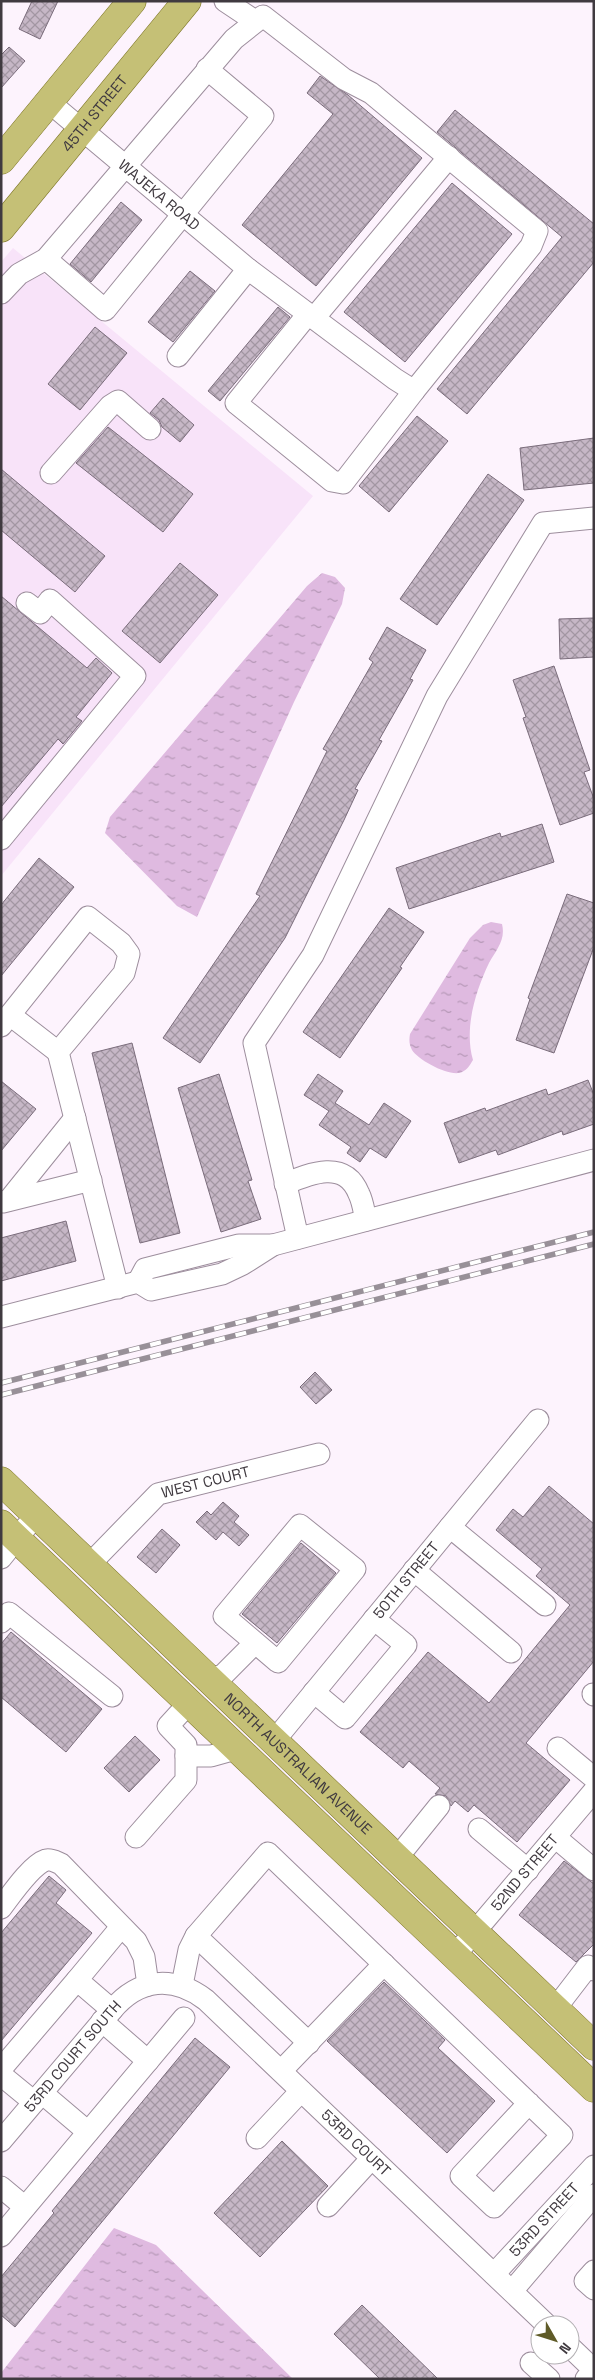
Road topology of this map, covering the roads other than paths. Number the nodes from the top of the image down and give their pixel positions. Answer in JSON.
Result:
{"nodes":[{"id":1,"x":132,"y":1,"type":"edge"},
{"id":2,"x":187,"y":1,"type":"edge"},
{"id":3,"x":225,"y":1,"type":"edge"},
{"id":4,"x":255,"y":22,"type":"junction"},
{"id":5,"x":207,"y":69,"type":"junction"},
{"id":6,"x":49,"y":102,"type":"junction"},
{"id":7,"x":81,"y":130,"type":"junction"},
{"id":8,"x":449,"y":157,"type":"junction"},
{"id":9,"x":1,"y":160,"type":"edge"},
{"id":10,"x":124,"y":166,"type":"junction"},
{"id":11,"x":182,"y":214,"type":"junction"},
{"id":12,"x":1,"y":228,"type":"edge"},
{"id":13,"x":46,"y":259,"type":"junction"},
{"id":14,"x":248,"y":270,"type":"junction"},
{"id":15,"x":1,"y":293,"type":"edge"},
{"id":16,"x":311,"y":316,"type":"junction"},
{"id":17,"x":178,"y":356,"type":"dead end"},
{"id":18,"x":414,"y":391,"type":"junction"},
{"id":19,"x":150,"y":429,"type":"dead end"},
{"id":20,"x":51,"y":473,"type":"dead end"},
{"id":21,"x":594,"y":518,"type":"edge"},
{"id":22,"x":27,"y":603,"type":"dead end"},
{"id":23,"x":1,"y":839,"type":"edge"},
{"id":24,"x":6,"y":1021,"type":"edge"},
{"id":25,"x":58,"y":1052,"type":"junction"},
{"id":26,"x":75,"y":1118,"type":"junction"},
{"id":27,"x":594,"y":1160,"type":"edge"},
{"id":28,"x":91,"y":1180,"type":"junction"},
{"id":29,"x":285,"y":1184,"type":"junction"},
{"id":30,"x":5,"y":1201,"type":"edge"},
{"id":31,"x":366,"y":1220,"type":"junction"},
{"id":32,"x":298,"y":1238,"type":"junction"},
{"id":33,"x":273,"y":1245,"type":"junction"},
{"id":34,"x":217,"y":1251,"type":"junction"},
{"id":35,"x":222,"y":1274,"type":"junction"},
{"id":36,"x":138,"y":1282,"type":"junction"},
{"id":37,"x":118,"y":1288,"type":"junction"},
{"id":38,"x":1,"y":1317,"type":"edge"},
{"id":39,"x":538,"y":1420,"type":"dead end"},
{"id":40,"x":319,"y":1454,"type":"dead end"},
{"id":41,"x":1,"y":1481,"type":"edge"},
{"id":42,"x":36,"y":1515,"type":"junction"},
{"id":43,"x":450,"y":1527,"type":"junction"},
{"id":44,"x":6,"y":1540,"type":"edge"},
{"id":45,"x":89,"y":1565,"type":"junction"},
{"id":46,"x":414,"y":1570,"type":"junction"},
{"id":47,"x":545,"y":1605,"type":"dead end"},
{"id":48,"x":374,"y":1619,"type":"junction"},
{"id":49,"x":1,"y":1622,"type":"edge"},
{"id":50,"x":250,"y":1640,"type":"junction"},
{"id":51,"x":512,"y":1652,"type":"dead end"},
{"id":52,"x":208,"y":1680,"type":"junction"},
{"id":53,"x":314,"y":1692,"type":"junction"},
{"id":54,"x":112,"y":1696,"type":"dead end"},
{"id":55,"x":189,"y":1703,"type":"junction"},
{"id":56,"x":274,"y":1741,"type":"junction"},
{"id":57,"x":558,"y":1748,"type":"dead end"},
{"id":58,"x":236,"y":1749,"type":"junction"},
{"id":59,"x":186,"y":1756,"type":"junction"},
{"id":60,"x":594,"y":1778,"type":"edge"},
{"id":61,"x":594,"y":1791,"type":"edge"},
{"id":62,"x":439,"y":1806,"type":"dead end"},
{"id":63,"x":478,"y":1829,"type":"dead end"},
{"id":64,"x":136,"y":1837,"type":"dead end"},
{"id":65,"x":555,"y":1837,"type":"junction"},
{"id":66,"x":397,"y":1858,"type":"junction"},
{"id":67,"x":528,"y":1870,"type":"junction"},
{"id":68,"x":594,"y":1870,"type":"edge"},
{"id":69,"x":1,"y":1908,"type":"edge"},
{"id":70,"x":121,"y":1926,"type":"junction"},
{"id":71,"x":475,"y":1933,"type":"junction"},
{"id":72,"x":196,"y":1936,"type":"junction"},
{"id":73,"x":455,"y":1955,"type":"junction"},
{"id":74,"x":384,"y":1964,"type":"junction"},
{"id":75,"x":592,"y":1965,"type":"edge"},
{"id":76,"x":77,"y":1980,"type":"junction"},
{"id":77,"x":151,"y":1984,"type":"junction"},
{"id":78,"x":182,"y":1985,"type":"junction"},
{"id":79,"x":555,"y":2009,"type":"junction"},
{"id":80,"x":107,"y":2016,"type":"junction"},
{"id":81,"x":184,"y":2018,"type":"dead end"},
{"id":82,"x":309,"y":2043,"type":"junction"},
{"id":83,"x":594,"y":2046,"type":"edge"},
{"id":84,"x":148,"y":2060,"type":"junction"},
{"id":85,"x":1,"y":2069,"type":"edge"},
{"id":86,"x":281,"y":2071,"type":"junction"},
{"id":87,"x":1,"y":2075,"type":"edge"},
{"id":88,"x":594,"y":2088,"type":"edge"},
{"id":89,"x":302,"y":2091,"type":"junction"},
{"id":90,"x":38,"y":2098,"type":"junction"},
{"id":91,"x":529,"y":2103,"type":"junction"},
{"id":92,"x":88,"y":2132,"type":"junction"},
{"id":93,"x":257,"y":2138,"type":"dead end"},
{"id":94,"x":1,"y":2141,"type":"edge"},
{"id":95,"x":372,"y":2158,"type":"junction"},
{"id":96,"x":594,"y":2166,"type":"edge"},
{"id":97,"x":1,"y":2187,"type":"edge"},
{"id":98,"x":594,"y":2195,"type":"edge"},
{"id":99,"x":328,"y":2206,"type":"dead end"},
{"id":100,"x":25,"y":2207,"type":"junction"},
{"id":101,"x":1,"y":2236,"type":"edge"},
{"id":102,"x":594,"y":2271,"type":"edge"},
{"id":103,"x":494,"y":2274,"type":"junction"},
{"id":104,"x":594,"y":2289,"type":"edge"},
{"id":105,"x":512,"y":2291,"type":"junction"},
{"id":106,"x":537,"y":2315,"type":"edge"},
{"id":107,"x":580,"y":2357,"type":"edge"},
{"id":108,"x":533,"y":2365,"type":"edge"},
{"id":109,"x":594,"y":2370,"type":"edge"},
{"id":110,"x":549,"y":2379,"type":"edge"},
{"id":111,"x":586,"y":2379,"type":"edge"}],
"edges":[{"from":1,"to":6,"type":"main road"},
{"from":2,"to":7,"type":"main road","name":"45TH STREET"},
{"from":3,"to":4,"type":"street"},
{"from":4,"to":5,"type":"street"},
{"from":4,"to":8,"type":"street"},
{"from":5,"to":10,"type":"street"},
{"from":5,"to":11,"type":"street"},
{"from":6,"to":7,"type":"street","name":"WAJEKA ROAD"},
{"from":6,"to":9,"type":"main road"},
{"from":7,"to":10,"type":"street","name":"WAJEKA ROAD"},
{"from":7,"to":12,"type":"main road","name":"45TH STREET"},
{"from":8,"to":16,"type":"street"},
{"from":8,"to":18,"type":"street"},
{"from":10,"to":11,"type":"street","name":"WAJEKA ROAD"},
{"from":10,"to":13,"type":"street"},
{"from":11,"to":13,"type":"street"},
{"from":11,"to":14,"type":"street","name":"WAJEKA ROAD"},
{"from":13,"to":15,"type":"street"},
{"from":14,"to":16,"type":"street","name":"WAJEKA ROAD"},
{"from":14,"to":17,"type":"street"},
{"from":16,"to":18,"type":"street","name":"WAJEKA ROAD"},
{"from":16,"to":18,"type":"street"},
{"from":19,"to":20,"type":"street"},
{"from":21,"to":29,"type":"street"},
{"from":22,"to":23,"type":"street"},
{"from":24,"to":25,"type":"street"},
{"from":24,"to":25,"type":"street"},
{"from":25,"to":26,"type":"street"},
{"from":26,"to":28,"type":"street"},
{"from":26,"to":30,"type":"street"},
{"from":27,"to":31,"type":"street"},
{"from":28,"to":30,"type":"street"},
{"from":28,"to":37,"type":"street"},
{"from":29,"to":31,"type":"street"},
{"from":29,"to":32,"type":"street"},
{"from":31,"to":32,"type":"street"},
{"from":32,"to":33,"type":"street"},
{"from":33,"to":34,"type":"street"},
{"from":33,"to":35,"type":"street"},
{"from":34,"to":35,"type":"street"},
{"from":34,"to":36,"type":"street"},
{"from":35,"to":36,"type":"street"},
{"from":36,"to":37,"type":"street"},
{"from":37,"to":38,"type":"street"},
{"from":39,"to":43,"type":"street","name":"50TH STREET"},
{"from":40,"to":45,"type":"street","name":"WEST COURT"},
{"from":41,"to":42,"type":"main road","name":"NORTH AUSTRALIAN AVENUE"},
{"from":42,"to":44,"type":"street"},
{"from":42,"to":45,"type":"main road","name":"NORTH AUSTRALIAN AVENUE"},
{"from":43,"to":46,"type":"street","name":"50TH STREET"},
{"from":43,"to":47,"type":"street"},
{"from":44,"to":55,"type":"main road","name":"NORTH AUSTRALIAN AVENUE"},
{"from":45,"to":52,"type":"main road","name":"NORTH AUSTRALIAN AVENUE"},
{"from":46,"to":48,"type":"street","name":"50TH STREET"},
{"from":46,"to":51,"type":"street"},
{"from":48,"to":53,"type":"street","name":"50TH STREET"},
{"from":48,"to":53,"type":"street"},
{"from":49,"to":54,"type":"street"},
{"from":50,"to":50,"type":"street"},
{"from":50,"to":52,"type":"street"},
{"from":52,"to":55,"type":"main road"},
{"from":52,"to":56,"type":"main road","name":"NORTH AUSTRALIAN AVENUE"},
{"from":53,"to":56,"type":"street","name":"50TH STREET"},
{"from":55,"to":58,"type":"main road","name":"NORTH AUSTRALIAN AVENUE"},
{"from":55,"to":59,"type":"street"},
{"from":56,"to":66,"type":"main road","name":"NORTH AUSTRALIAN AVENUE"},
{"from":57,"to":60,"type":"street"},
{"from":58,"to":59,"type":"street"},
{"from":58,"to":73,"type":"main road","name":"NORTH AUSTRALIAN AVENUE"},
{"from":59,"to":64,"type":"street"},
{"from":61,"to":65,"type":"street","name":"52ND STREET"},
{"from":62,"to":66,"type":"street"},
{"from":63,"to":67,"type":"street"},
{"from":65,"to":67,"type":"street","name":"52ND STREET"},
{"from":65,"to":68,"type":"street"},
{"from":66,"to":71,"type":"main road","name":"NORTH AUSTRALIAN AVENUE"},
{"from":67,"to":71,"type":"street","name":"52ND STREET"},
{"from":69,"to":70,"type":"street"},
{"from":70,"to":76,"type":"street"},
{"from":70,"to":77,"type":"street"},
{"from":71,"to":73,"type":"street","name":"52ND STREET"},
{"from":71,"to":79,"type":"main road","name":"NORTH AUSTRALIAN AVENUE"},
{"from":72,"to":74,"type":"street"},
{"from":72,"to":78,"type":"street"},
{"from":72,"to":82,"type":"street"},
{"from":73,"to":88,"type":"main road","name":"NORTH AUSTRALIAN AVENUE"},
{"from":74,"to":82,"type":"street"},
{"from":74,"to":91,"type":"street"},
{"from":75,"to":79,"type":"street"},
{"from":76,"to":80,"type":"street"},
{"from":76,"to":85,"type":"street"},
{"from":77,"to":78,"type":"street","name":"53RD COURT"},
{"from":77,"to":80,"type":"street","name":"53RD COURT SOUTH"},
{"from":78,"to":86,"type":"street","name":"53RD COURT"},
{"from":79,"to":83,"type":"main road","name":"NORTH AUSTRALIAN AVENUE"},
{"from":80,"to":84,"type":"street"},
{"from":80,"to":90,"type":"street","name":"53RD COURT SOUTH"},
{"from":81,"to":84,"type":"street"},
{"from":82,"to":86,"type":"street"},
{"from":84,"to":92,"type":"street"},
{"from":86,"to":89,"type":"street","name":"53RD COURT"},
{"from":87,"to":90,"type":"street"},
{"from":89,"to":93,"type":"street"},
{"from":89,"to":95,"type":"street","name":"53RD COURT"},
{"from":90,"to":92,"type":"street"},
{"from":90,"to":94,"type":"street","name":"53RD COURT SOUTH"},
{"from":91,"to":91,"type":"street"},
{"from":92,"to":100,"type":"street"},
{"from":95,"to":99,"type":"street"},
{"from":95,"to":103,"type":"street","name":"53RD COURT"},
{"from":96,"to":103,"type":"street","name":"53RD STREET"},
{"from":97,"to":100,"type":"street"},
{"from":98,"to":105,"type":"street","name":"53RD STREET"},
{"from":100,"to":101,"type":"street"},
{"from":102,"to":104,"type":"street"},
{"from":103,"to":105,"type":"street","name":"53RD COURT"},
{"from":105,"to":106,"type":"street","name":"53RD COURT"},
{"from":107,"to":109,"type":"street"},
{"from":108,"to":110,"type":"street"},
{"from":109,"to":111,"type":"street"}]}
